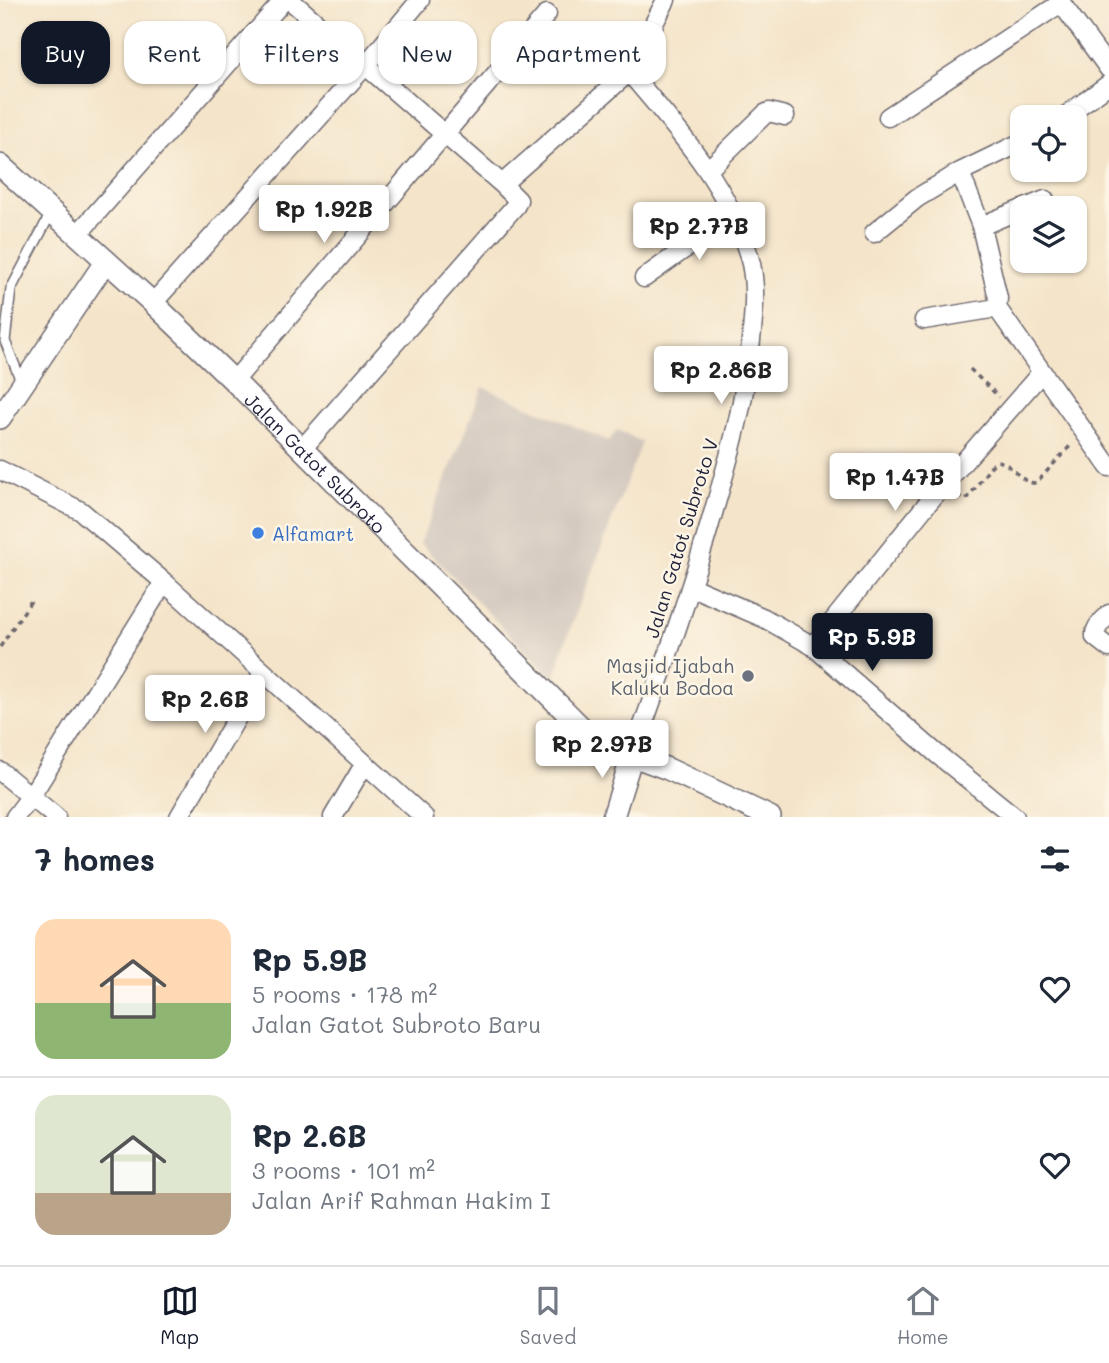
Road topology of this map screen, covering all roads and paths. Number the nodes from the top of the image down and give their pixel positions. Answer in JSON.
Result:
{"nodes":[{"id":1,"x":284,"y":0,"type":"edge"},
{"id":2,"x":290,"y":0,"type":"edge"},
{"id":3,"x":420,"y":0,"type":"edge"},
{"id":4,"x":666,"y":0,"type":"edge"},
{"id":5,"x":1060,"y":2,"type":"edge"},
{"id":6,"x":547,"y":14,"type":"dead end"},
{"id":7,"x":655,"y":21,"type":"edge"},
{"id":8,"x":365,"y":66,"type":"junction"},
{"id":9,"x":1109,"y":71,"type":"edge"},
{"id":10,"x":615,"y":84,"type":"edge"},
{"id":11,"x":639,"y":84,"type":"edge"},
{"id":12,"x":1075,"y":105,"type":"edge"},
{"id":13,"x":785,"y":116,"type":"dead end"},
{"id":14,"x":888,"y":117,"type":"dead end"},
{"id":15,"x":443,"y":134,"type":"junction"},
{"id":16,"x":1010,"y":148,"type":"edge"},
{"id":17,"x":0,"y":165,"type":"edge"},
{"id":18,"x":709,"y":169,"type":"junction"},
{"id":19,"x":960,"y":172,"type":"junction"},
{"id":20,"x":502,"y":184,"type":"junction"},
{"id":21,"x":52,"y":211,"type":"junction"},
{"id":22,"x":1010,"y":215,"type":"edge"},
{"id":23,"x":735,"y":218,"type":"junction"},
{"id":24,"x":981,"y":226,"type":"junction"},
{"id":25,"x":874,"y":233,"type":"dead end"},
{"id":26,"x":78,"y":234,"type":"junction"},
{"id":27,"x":107,"y":261,"type":"junction"},
{"id":28,"x":644,"y":278,"type":"dead end"},
{"id":29,"x":153,"y":303,"type":"junction"},
{"id":30,"x":997,"y":308,"type":"junction"},
{"id":31,"x":924,"y":320,"type":"dead end"},
{"id":32,"x":970,"y":369,"type":"dead end"},
{"id":33,"x":1042,"y":372,"type":"junction"},
{"id":34,"x":234,"y":381,"type":"junction"},
{"id":35,"x":22,"y":384,"type":"junction"},
{"id":36,"x":1010,"y":408,"type":"junction"},
{"id":37,"x":0,"y":418,"type":"edge"},
{"id":38,"x":1077,"y":438,"type":"dead end"},
{"id":39,"x":302,"y":449,"type":"junction"},
{"id":40,"x":1109,"y":467,"type":"edge"},
{"id":41,"x":0,"y":470,"type":"edge"},
{"id":42,"x":944,"y":485,"type":"junction"},
{"id":43,"x":164,"y":582,"type":"junction"},
{"id":44,"x":692,"y":587,"type":"junction"},
{"id":45,"x":33,"y":598,"type":"dead end"},
{"id":46,"x":1109,"y":614,"type":"edge"},
{"id":47,"x":813,"y":646,"type":"junction"},
{"id":48,"x":0,"y":647,"type":"edge"},
{"id":49,"x":1109,"y":648,"type":"edge"},
{"id":50,"x":263,"y":673,"type":"junction"},
{"id":51,"x":632,"y":756,"type":"junction"},
{"id":52,"x":364,"y":765,"type":"junction"},
{"id":53,"x":0,"y":771,"type":"edge"},
{"id":54,"x":31,"y":796,"type":"junction"},
{"id":55,"x":759,"y":814,"type":"edge"},
{"id":56,"x":15,"y":817,"type":"edge"},
{"id":57,"x":56,"y":817,"type":"edge"},
{"id":58,"x":179,"y":817,"type":"edge"},
{"id":59,"x":333,"y":817,"type":"edge"},
{"id":60,"x":424,"y":817,"type":"edge"},
{"id":61,"x":612,"y":817,"type":"edge"},
{"id":62,"x":1015,"y":817,"type":"edge"}],
"edges":[{"from":1,"to":26,"type":"street"},
{"from":2,"to":8,"type":"street"},
{"from":3,"to":8,"type":"street"},
{"from":4,"to":7,"type":"street"},
{"from":5,"to":9,"type":"street"},
{"from":5,"to":14,"type":"street"},
{"from":6,"to":15,"type":"street"},
{"from":8,"to":15,"type":"street"},
{"from":8,"to":29,"type":"street"},
{"from":9,"to":12,"type":"street"},
{"from":10,"to":20,"type":"street"},
{"from":11,"to":18,"type":"street","name":"Jalan Gatot Subroto V"},
{"from":13,"to":18,"type":"street"},
{"from":15,"to":20,"type":"street"},
{"from":15,"to":34,"type":"street"},
{"from":16,"to":19,"type":"street"},
{"from":17,"to":21,"type":"street","name":"Jalan Gatot Subroto"},
{"from":18,"to":23,"type":"street","name":"Jalan Gatot Subroto V"},
{"from":19,"to":24,"type":"street"},
{"from":19,"to":25,"type":"street"},
{"from":20,"to":39,"type":"street"},
{"from":21,"to":26,"type":"street","name":"Jalan Gatot Subroto"},
{"from":21,"to":35,"type":"lane"},
{"from":22,"to":24,"type":"street"},
{"from":23,"to":28,"type":"street"},
{"from":23,"to":44,"type":"street","name":"Jalan Gatot Subroto V"},
{"from":24,"to":30,"type":"street"},
{"from":26,"to":27,"type":"street","name":"Jalan Gatot Subroto"},
{"from":27,"to":29,"type":"street","name":"Jalan Gatot Subroto"},
{"from":27,"to":35,"type":"street"},
{"from":29,"to":34,"type":"street","name":"Jalan Gatot Subroto"},
{"from":30,"to":31,"type":"street"},
{"from":30,"to":33,"type":"street"},
{"from":32,"to":36,"type":"path"},
{"from":33,"to":36,"type":"street"},
{"from":33,"to":40,"type":"street"},
{"from":34,"to":39,"type":"street","name":"Jalan Gatot Subroto"},
{"from":35,"to":37,"type":"street"},
{"from":36,"to":42,"type":"street"},
{"from":38,"to":42,"type":"path"},
{"from":39,"to":51,"type":"street","name":"Jalan Gatot Subroto"},
{"from":41,"to":43,"type":"street"},
{"from":42,"to":47,"type":"street"},
{"from":43,"to":50,"type":"street"},
{"from":43,"to":54,"type":"street"},
{"from":44,"to":47,"type":"street"},
{"from":44,"to":51,"type":"street","name":"Jalan Gatot Subroto V"},
{"from":45,"to":48,"type":"path"},
{"from":46,"to":49,"type":"street"},
{"from":47,"to":62,"type":"street"},
{"from":50,"to":52,"type":"street"},
{"from":50,"to":58,"type":"street"},
{"from":51,"to":55,"type":"street","name":"Jalan Gatot Subroto"},
{"from":51,"to":61,"type":"street"},
{"from":52,"to":59,"type":"street"},
{"from":52,"to":60,"type":"street"},
{"from":53,"to":54,"type":"street"},
{"from":54,"to":56,"type":"street"},
{"from":54,"to":57,"type":"street"}]}
